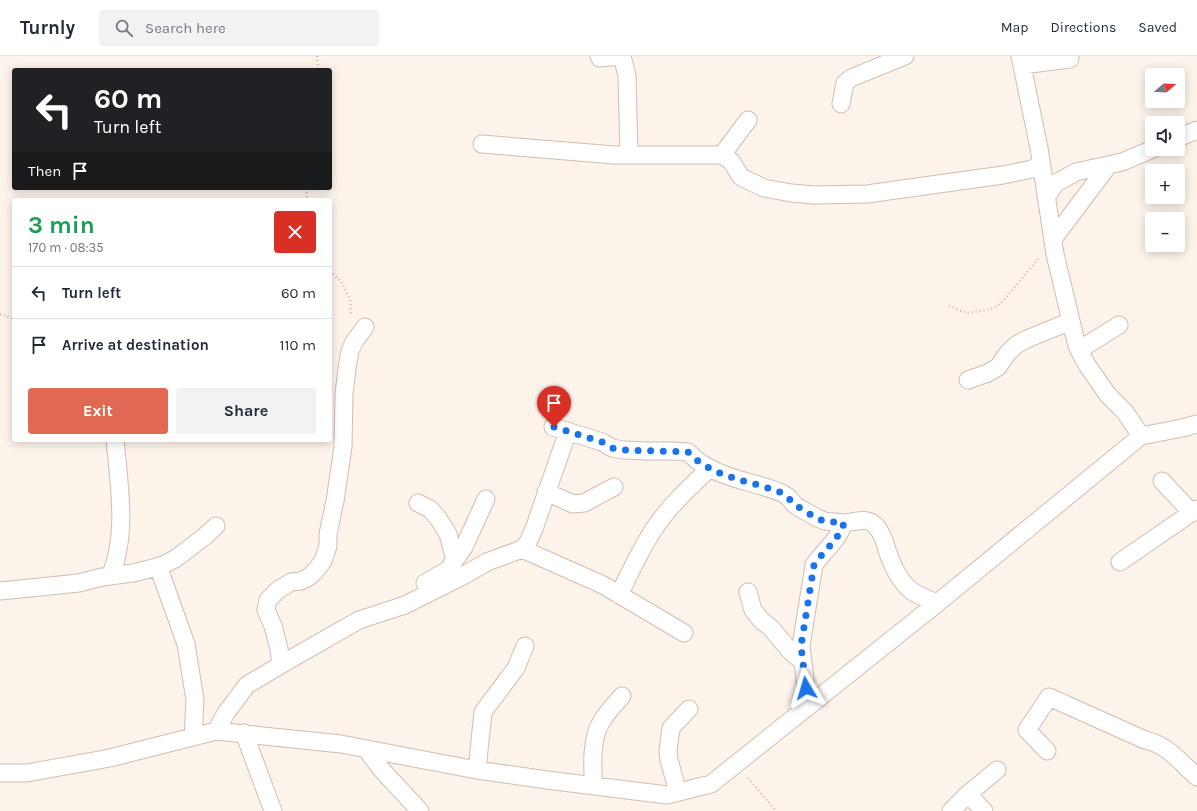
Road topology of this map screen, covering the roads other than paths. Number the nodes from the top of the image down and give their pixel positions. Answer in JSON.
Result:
{"nodes":[{"id":1,"x":599,"y":56,"type":"edge"},
{"id":2,"x":622,"y":56,"type":"edge"},
{"id":3,"x":905,"y":56,"type":"edge"},
{"id":4,"x":1070,"y":59,"type":"dead end"},
{"id":5,"x":1021,"y":61,"type":"edge"},
{"id":6,"x":841,"y":104,"type":"dead end"},
{"id":7,"x":748,"y":120,"type":"dead end"},
{"id":8,"x":1197,"y":130,"type":"edge"},
{"id":9,"x":1185,"y":135,"type":"edge"},
{"id":10,"x":482,"y":144,"type":"dead end"},
{"id":11,"x":1145,"y":152,"type":"edge"},
{"id":12,"x":629,"y":155,"type":"junction"},
{"id":13,"x":722,"y":155,"type":"junction"},
{"id":14,"x":1041,"y":164,"type":"junction"},
{"id":15,"x":1108,"y":166,"type":"junction"},
{"id":16,"x":1046,"y":196,"type":"junction"},
{"id":17,"x":1053,"y":239,"type":"junction"},
{"id":18,"x":1071,"y":321,"type":"junction"},
{"id":19,"x":1119,"y":325,"type":"dead end"},
{"id":20,"x":361,"y":332,"type":"road end"},
{"id":21,"x":1079,"y":350,"type":"junction"},
{"id":22,"x":968,"y":380,"type":"dead end"},
{"id":23,"x":1197,"y":424,"type":"edge"},
{"id":24,"x":1142,"y":436,"type":"junction"},
{"id":25,"x":115,"y":442,"type":"edge"},
{"id":26,"x":710,"y":468,"type":"junction"},
{"id":27,"x":1162,"y":481,"type":"dead end"},
{"id":28,"x":614,"y":487,"type":"dead end"},
{"id":29,"x":546,"y":492,"type":"junction"},
{"id":30,"x":486,"y":499,"type":"dead end"},
{"id":31,"x":418,"y":503,"type":"dead end"},
{"id":32,"x":1194,"y":511,"type":"edge"},
{"id":33,"x":844,"y":523,"type":"junction"},
{"id":34,"x":216,"y":526,"type":"dead end"},
{"id":35,"x":522,"y":549,"type":"junction"},
{"id":36,"x":455,"y":560,"type":"junction"},
{"id":37,"x":1120,"y":562,"type":"dead end"},
{"id":38,"x":158,"y":566,"type":"junction"},
{"id":39,"x":110,"y":576,"type":"junction"},
{"id":40,"x":0,"y":591,"type":"edge"},
{"id":41,"x":748,"y":592,"type":"dead end"},
{"id":42,"x":619,"y":595,"type":"junction"},
{"id":43,"x":938,"y":603,"type":"junction"},
{"id":44,"x":366,"y":618,"type":"junction"},
{"id":45,"x":684,"y":633,"type":"dead end"},
{"id":46,"x":525,"y":646,"type":"dead end"},
{"id":47,"x":803,"y":662,"type":"junction"},
{"id":48,"x":281,"y":664,"type":"junction"},
{"id":49,"x":622,"y":696,"type":"dead end"},
{"id":50,"x":810,"y":705,"type":"junction"},
{"id":51,"x":689,"y":710,"type":"dead end"},
{"id":52,"x":216,"y":731,"type":"junction"},
{"id":53,"x":244,"y":734,"type":"junction"},
{"id":54,"x":193,"y":737,"type":"junction"},
{"id":55,"x":366,"y":749,"type":"junction"},
{"id":56,"x":1047,"y":751,"type":"dead end"},
{"id":57,"x":477,"y":770,"type":"junction"},
{"id":58,"x":997,"y":770,"type":"dead end"},
{"id":59,"x":0,"y":773,"type":"edge"},
{"id":60,"x":1197,"y":777,"type":"edge"},
{"id":61,"x":594,"y":786,"type":"junction"},
{"id":62,"x":678,"y":792,"type":"junction"},
{"id":63,"x":968,"y":794,"type":"junction"},
{"id":64,"x":273,"y":811,"type":"edge"},
{"id":65,"x":420,"y":811,"type":"edge"},
{"id":66,"x":951,"y":811,"type":"edge"},
{"id":67,"x":984,"y":811,"type":"edge"}],
"edges":[{"from":1,"to":2,"type":"street"},
{"from":2,"to":12,"type":"street"},
{"from":3,"to":6,"type":"street"},
{"from":4,"to":5,"type":"street"},
{"from":5,"to":14,"type":"street"},
{"from":7,"to":13,"type":"street"},
{"from":8,"to":9,"type":"street"},
{"from":10,"to":12,"type":"street"},
{"from":11,"to":15,"type":"street"},
{"from":12,"to":13,"type":"street"},
{"from":13,"to":14,"type":"street"},
{"from":14,"to":16,"type":"street"},
{"from":15,"to":16,"type":"street"},
{"from":15,"to":17,"type":"street"},
{"from":16,"to":17,"type":"street"},
{"from":17,"to":18,"type":"street"},
{"from":18,"to":21,"type":"street"},
{"from":18,"to":22,"type":"street"},
{"from":19,"to":21,"type":"street"},
{"from":20,"to":48,"type":"street"},
{"from":21,"to":24,"type":"street"},
{"from":23,"to":24,"type":"street"},
{"from":24,"to":43,"type":"street"},
{"from":25,"to":39,"type":"street"},
{"from":26,"to":29,"type":"street"},
{"from":26,"to":33,"type":"street"},
{"from":26,"to":42,"type":"street"},
{"from":27,"to":32,"type":"street"},
{"from":28,"to":29,"type":"street"},
{"from":29,"to":35,"type":"street"},
{"from":30,"to":36,"type":"street"},
{"from":31,"to":36,"type":"street"},
{"from":32,"to":37,"type":"street"},
{"from":33,"to":43,"type":"street"},
{"from":33,"to":47,"type":"street"},
{"from":34,"to":38,"type":"street"},
{"from":35,"to":42,"type":"street"},
{"from":35,"to":44,"type":"street"},
{"from":36,"to":44,"type":"street"},
{"from":38,"to":39,"type":"street"},
{"from":38,"to":54,"type":"street"},
{"from":39,"to":40,"type":"street"},
{"from":41,"to":47,"type":"street"},
{"from":42,"to":45,"type":"street"},
{"from":43,"to":50,"type":"street"},
{"from":44,"to":48,"type":"street"},
{"from":46,"to":57,"type":"street"},
{"from":47,"to":50,"type":"street"},
{"from":48,"to":52,"type":"street"},
{"from":49,"to":61,"type":"street"},
{"from":50,"to":62,"type":"street"},
{"from":51,"to":62,"type":"street"},
{"from":52,"to":53,"type":"street"},
{"from":52,"to":54,"type":"street"},
{"from":53,"to":55,"type":"street"},
{"from":53,"to":64,"type":"street"},
{"from":54,"to":59,"type":"street"},
{"from":55,"to":57,"type":"street"},
{"from":55,"to":65,"type":"street"},
{"from":56,"to":60,"type":"street"},
{"from":57,"to":61,"type":"street"},
{"from":58,"to":63,"type":"street"},
{"from":61,"to":62,"type":"street"},
{"from":63,"to":66,"type":"street"},
{"from":63,"to":67,"type":"street"}]}
